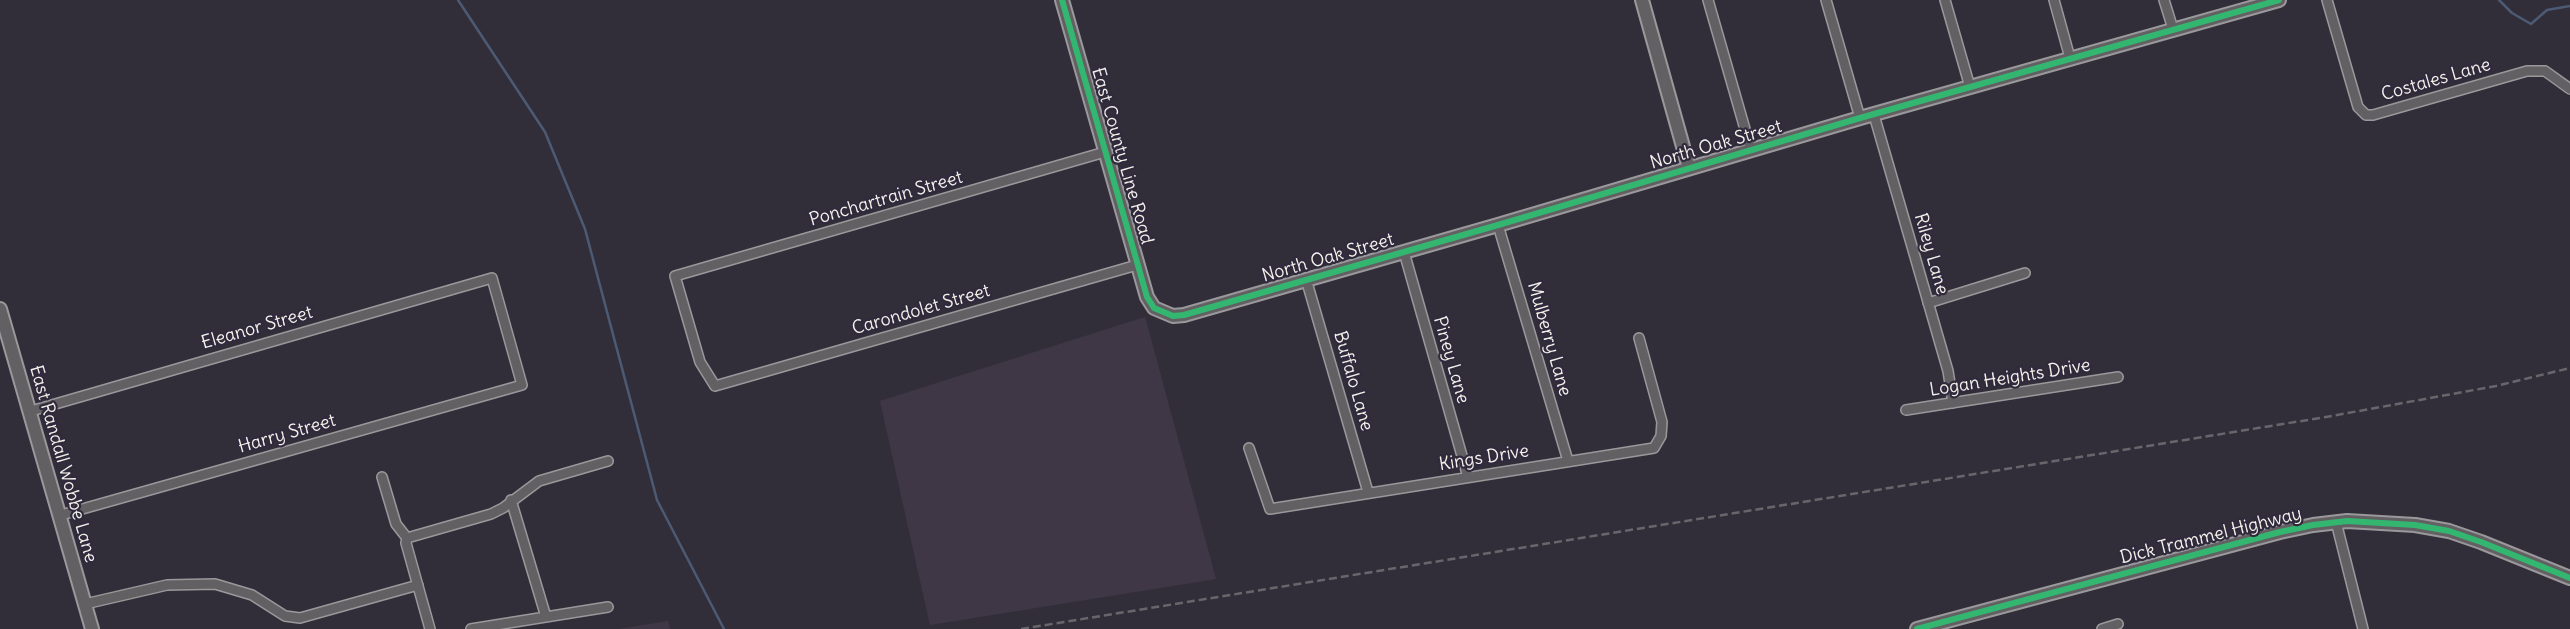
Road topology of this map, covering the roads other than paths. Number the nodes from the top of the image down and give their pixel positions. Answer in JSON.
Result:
{"nodes":[{"id":1,"x":1062,"y":0,"type":"edge"},
{"id":2,"x":1642,"y":0,"type":"edge"},
{"id":3,"x":1708,"y":0,"type":"edge"},
{"id":4,"x":1826,"y":0,"type":"edge"},
{"id":5,"x":1945,"y":0,"type":"edge"},
{"id":6,"x":2054,"y":0,"type":"edge"},
{"id":7,"x":2164,"y":0,"type":"edge"},
{"id":8,"x":2279,"y":0,"type":"edge"},
{"id":9,"x":2327,"y":0,"type":"edge"},
{"id":10,"x":2172,"y":29,"type":"junction"},
{"id":11,"x":2070,"y":58,"type":"junction"},
{"id":12,"x":1970,"y":87,"type":"junction"},
{"id":13,"x":2570,"y":89,"type":"edge"},
{"id":14,"x":1874,"y":114,"type":"junction"},
{"id":15,"x":1860,"y":118,"type":"junction"},
{"id":16,"x":1751,"y":150,"type":"junction"},
{"id":17,"x":1105,"y":152,"type":"junction"},
{"id":18,"x":1689,"y":168,"type":"junction"},
{"id":19,"x":1498,"y":225,"type":"junction"},
{"id":20,"x":1404,"y":252,"type":"junction"},
{"id":21,"x":1137,"y":265,"type":"junction"},
{"id":22,"x":2025,"y":273,"type":"dead end"},
{"id":23,"x":492,"y":278,"type":"joint"},
{"id":24,"x":1306,"y":279,"type":"junction"},
{"id":25,"x":1928,"y":303,"type":"junction"},
{"id":26,"x":0,"y":309,"type":"edge"},
{"id":27,"x":1162,"y":313,"type":"joint"},
{"id":28,"x":1639,"y":338,"type":"dead end"},
{"id":29,"x":2118,"y":377,"type":"dead end"},
{"id":30,"x":715,"y":386,"type":"joint"},
{"id":31,"x":1953,"y":403,"type":"junction"},
{"id":32,"x":1906,"y":410,"type":"dead end"},
{"id":33,"x":31,"y":411,"type":"junction"},
{"id":34,"x":1249,"y":448,"type":"dead end"},
{"id":35,"x":608,"y":461,"type":"dead end"},
{"id":36,"x":1568,"y":461,"type":"junction"},
{"id":37,"x":382,"y":477,"type":"dead end"},
{"id":38,"x":1468,"y":477,"type":"junction"},
{"id":39,"x":1368,"y":492,"type":"junction"},
{"id":40,"x":511,"y":500,"type":"junction"},
{"id":41,"x":61,"y":515,"type":"junction"},
{"id":42,"x":2336,"y":522,"type":"junction"},
{"id":43,"x":407,"y":538,"type":"junction"},
{"id":44,"x":2570,"y":578,"type":"edge"},
{"id":45,"x":418,"y":586,"type":"junction"},
{"id":46,"x":85,"y":604,"type":"junction"},
{"id":47,"x":608,"y":607,"type":"dead end"},
{"id":48,"x":546,"y":617,"type":"junction"},
{"id":49,"x":2118,"y":624,"type":"dead end"},
{"id":50,"x":92,"y":629,"type":"edge"},
{"id":51,"x":430,"y":629,"type":"edge"},
{"id":52,"x":471,"y":629,"type":"edge"},
{"id":53,"x":1917,"y":629,"type":"edge"},
{"id":54,"x":2102,"y":629,"type":"edge"},
{"id":55,"x":2362,"y":629,"type":"edge"}],
"edges":[{"from":1,"to":17,"type":"street","name":"East County Line Road"},
{"from":2,"to":18,"type":"street"},
{"from":3,"to":16,"type":"street"},
{"from":4,"to":15,"type":"street"},
{"from":5,"to":12,"type":"street"},
{"from":6,"to":11,"type":"street"},
{"from":7,"to":10,"type":"street"},
{"from":8,"to":10,"type":"street","name":"North Oak Street"},
{"from":9,"to":13,"type":"street","name":"Costales Lane"},
{"from":10,"to":11,"type":"street","name":"North Oak Street"},
{"from":11,"to":12,"type":"street","name":"North Oak Street"},
{"from":12,"to":14,"type":"street","name":"North Oak Street"},
{"from":14,"to":15,"type":"street","name":"North Oak Street"},
{"from":14,"to":25,"type":"street","name":"Riley Lane"},
{"from":15,"to":16,"type":"street","name":"North Oak Street"},
{"from":16,"to":18,"type":"street","name":"North Oak Street"},
{"from":17,"to":21,"type":"street","name":"East County Line Road"},
{"from":17,"to":30,"type":"street","name":"Ponchartrain Street"},
{"from":18,"to":19,"type":"street","name":"North Oak Street"},
{"from":19,"to":20,"type":"street","name":"North Oak Street"},
{"from":19,"to":36,"type":"street","name":"Mulberry Lane"},
{"from":20,"to":24,"type":"street","name":"North Oak Street"},
{"from":20,"to":38,"type":"street","name":"Piney Lane"},
{"from":21,"to":27,"type":"street","name":"East County Line Road"},
{"from":21,"to":30,"type":"street","name":"Carondolet Street"},
{"from":22,"to":25,"type":"street"},
{"from":23,"to":33,"type":"street","name":"Eleanor Street"},
{"from":23,"to":41,"type":"street","name":"Harry Street"},
{"from":24,"to":27,"type":"street","name":"North Oak Street"},
{"from":24,"to":39,"type":"street","name":"Buffalo Lane"},
{"from":25,"to":31,"type":"street","name":"Riley Lane"},
{"from":26,"to":33,"type":"street","name":"East Randall Wobbe Lane"},
{"from":28,"to":36,"type":"street","name":"Kings Drive"},
{"from":29,"to":31,"type":"street","name":"Logan Heights Drive"},
{"from":31,"to":32,"type":"street","name":"Logan Heights Drive"},
{"from":33,"to":41,"type":"street","name":"East Randall Wobbe Lane"},
{"from":34,"to":39,"type":"street","name":"Kings Drive"},
{"from":35,"to":40,"type":"street"},
{"from":36,"to":38,"type":"street","name":"Kings Drive"},
{"from":37,"to":43,"type":"street"},
{"from":38,"to":39,"type":"street","name":"Kings Drive"},
{"from":40,"to":43,"type":"street"},
{"from":40,"to":48,"type":"street"},
{"from":41,"to":46,"type":"street","name":"East Randall Wobbe Lane"},
{"from":42,"to":44,"type":"street","name":"Dick Trammel Highway"},
{"from":42,"to":53,"type":"street","name":"Dick Trammel Highway"},
{"from":42,"to":55,"type":"street"},
{"from":43,"to":45,"type":"street"},
{"from":45,"to":46,"type":"street"},
{"from":45,"to":51,"type":"street"},
{"from":46,"to":50,"type":"street","name":"East Randall Wobbe Lane"},
{"from":47,"to":48,"type":"street"},
{"from":48,"to":52,"type":"street"},
{"from":49,"to":54,"type":"street"}]}
